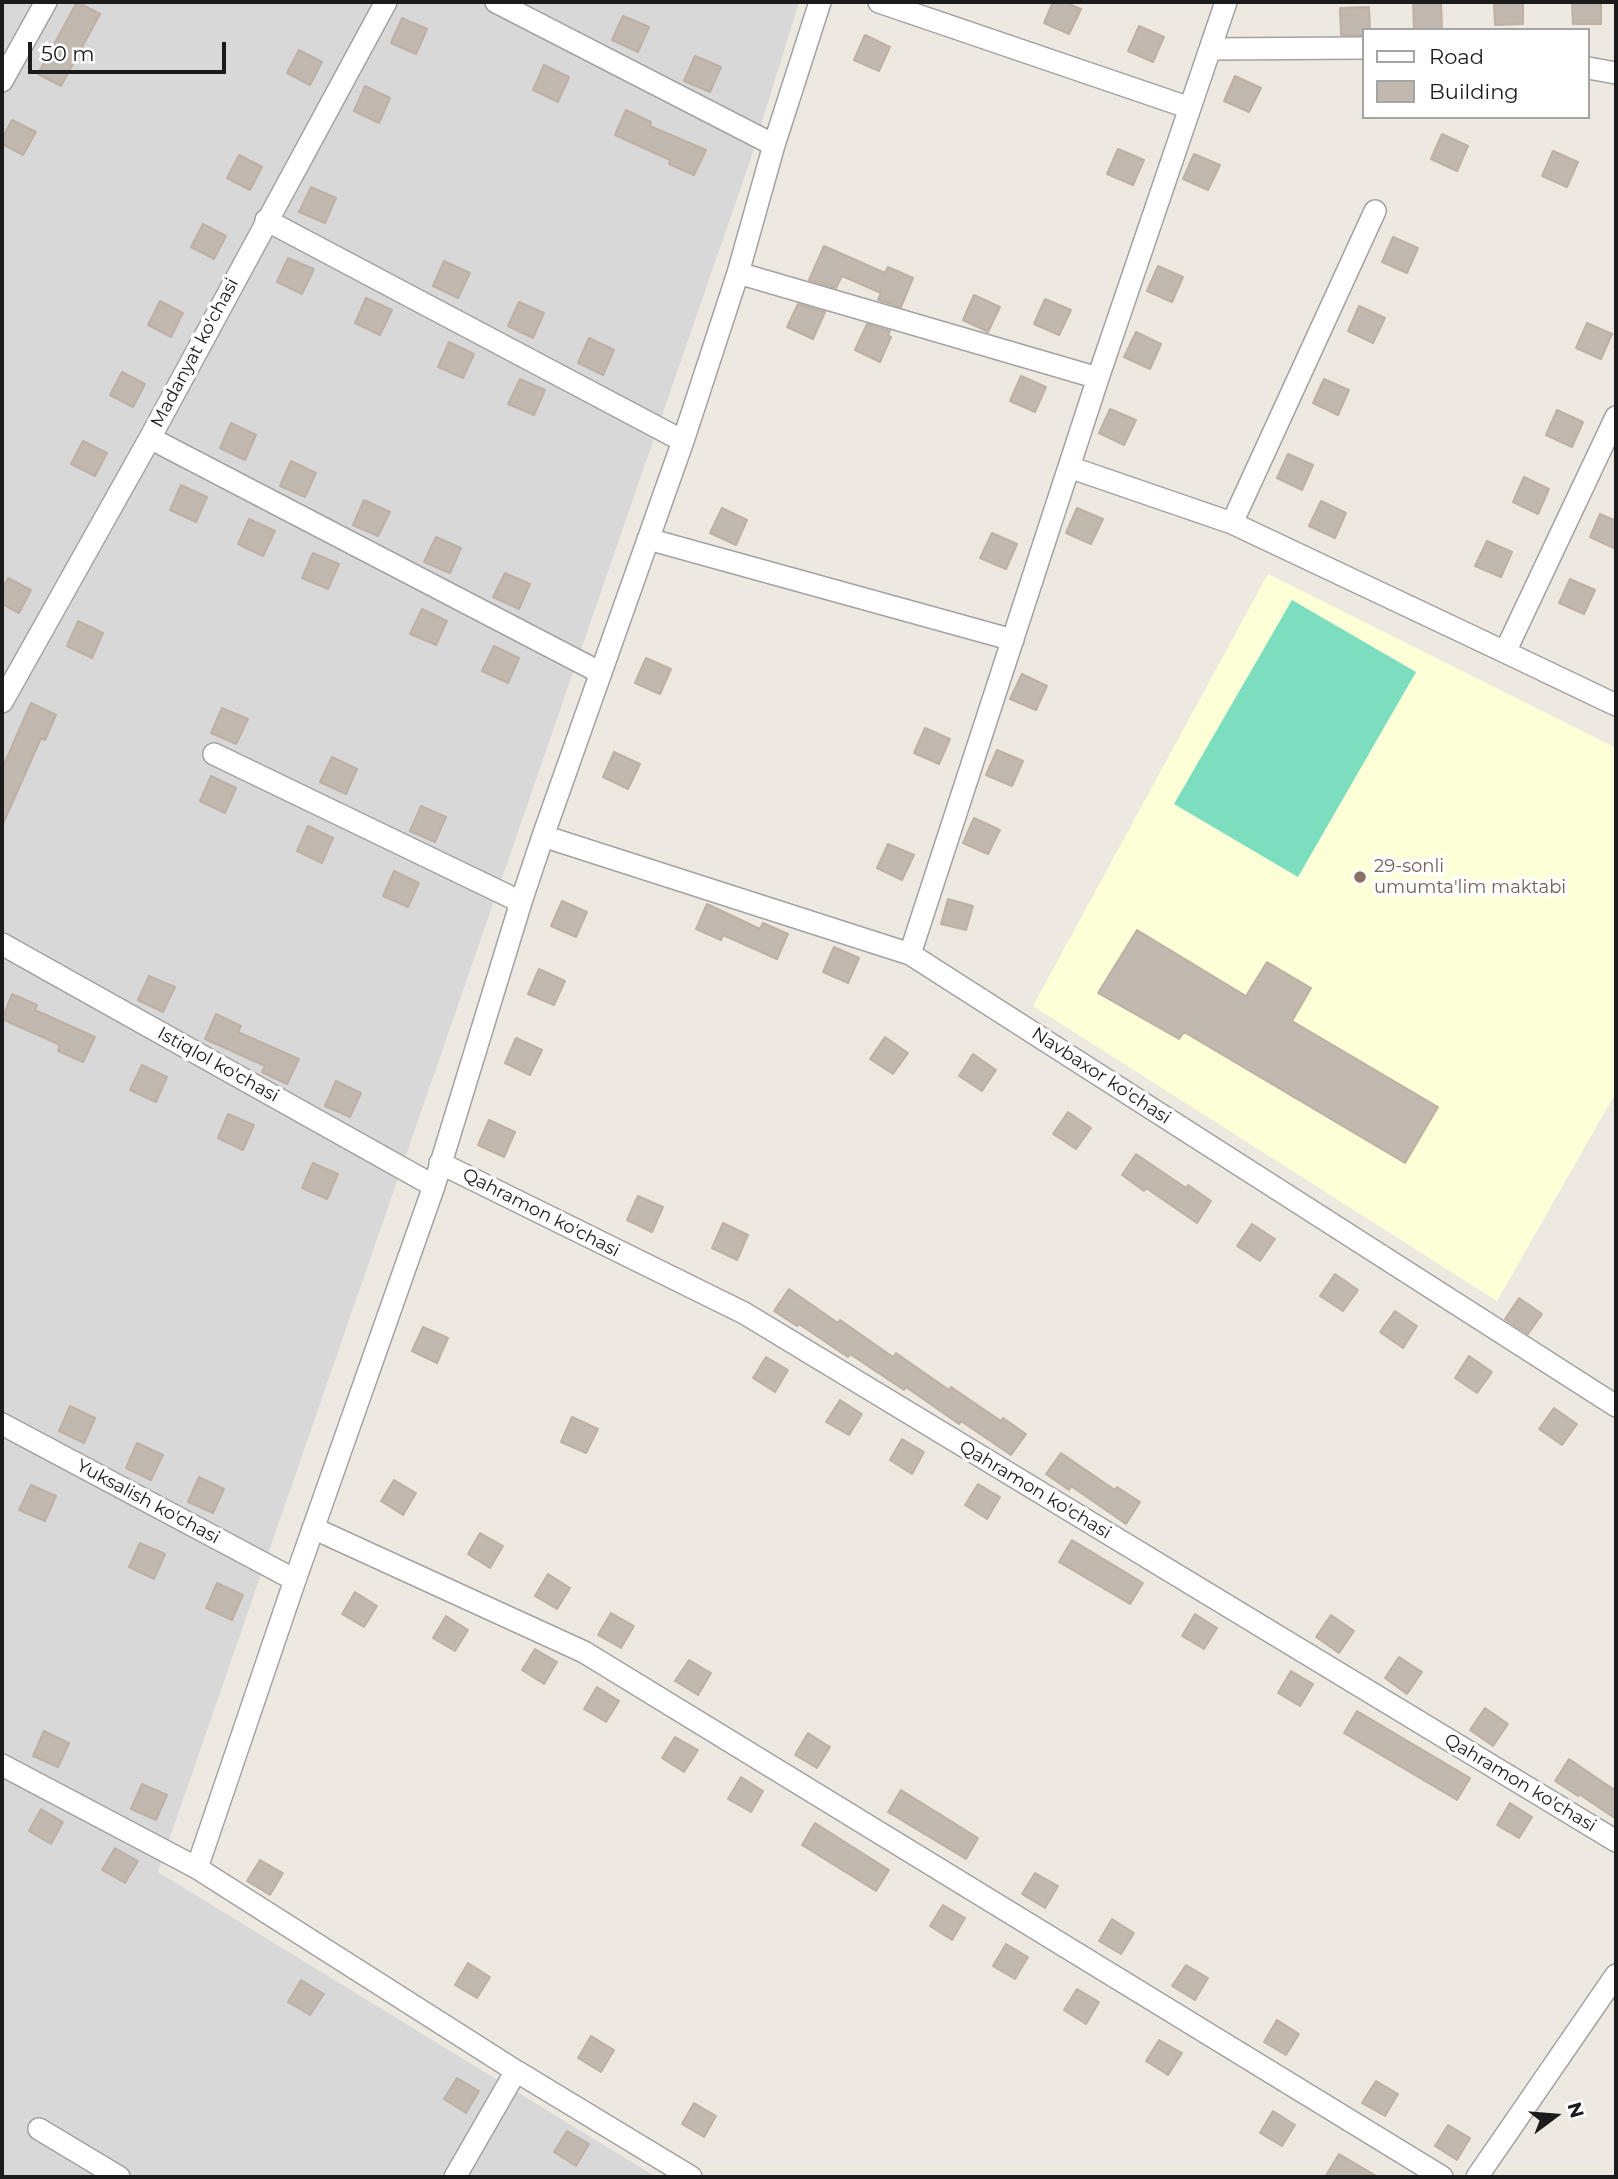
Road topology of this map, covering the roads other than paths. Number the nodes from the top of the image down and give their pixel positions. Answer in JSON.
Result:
{"nodes":[{"id":1,"x":46,"y":2,"type":"edge"},
{"id":2,"x":386,"y":2,"type":"edge"},
{"id":3,"x":496,"y":2,"type":"edge"},
{"id":4,"x":820,"y":2,"type":"edge"},
{"id":5,"x":879,"y":2,"type":"edge"},
{"id":6,"x":1226,"y":2,"type":"edge"},
{"id":7,"x":1362,"y":48,"type":"edge"},
{"id":8,"x":1210,"y":49,"type":"junction"},
{"id":9,"x":1590,"y":68,"type":"edge"},
{"id":10,"x":1616,"y":73,"type":"edge"},
{"id":11,"x":2,"y":81,"type":"edge"},
{"id":12,"x":1190,"y":108,"type":"junction"},
{"id":13,"x":774,"y":145,"type":"junction"},
{"id":14,"x":1376,"y":211,"type":"dead end"},
{"id":15,"x":266,"y":220,"type":"junction"},
{"id":16,"x":738,"y":273,"type":"junction"},
{"id":17,"x":1098,"y":378,"type":"junction"},
{"id":18,"x":1616,"y":417,"type":"edge"},
{"id":19,"x":150,"y":438,"type":"junction"},
{"id":20,"x":683,"y":441,"type":"junction"},
{"id":21,"x":1069,"y":467,"type":"junction"},
{"id":22,"x":1232,"y":523,"type":"junction"},
{"id":23,"x":648,"y":539,"type":"junction"},
{"id":24,"x":1013,"y":640,"type":"junction"},
{"id":25,"x":1505,"y":652,"type":"junction"},
{"id":26,"x":601,"y":673,"type":"junction"},
{"id":27,"x":2,"y":702,"type":"edge"},
{"id":28,"x":1616,"y":705,"type":"edge"},
{"id":29,"x":214,"y":754,"type":"dead end"},
{"id":30,"x":543,"y":836,"type":"junction"},
{"id":31,"x":521,"y":902,"type":"junction"},
{"id":32,"x":2,"y":944,"type":"edge"},
{"id":33,"x":910,"y":954,"type":"junction"},
{"id":34,"x":440,"y":1163,"type":"junction"},
{"id":35,"x":434,"y":1186,"type":"junction"},
{"id":36,"x":1616,"y":1406,"type":"edge"},
{"id":37,"x":2,"y":1424,"type":"edge"},
{"id":38,"x":313,"y":1528,"type":"junction"},
{"id":39,"x":295,"y":1580,"type":"junction"},
{"id":40,"x":2,"y":1765,"type":"edge"},
{"id":41,"x":1616,"y":1841,"type":"edge"},
{"id":42,"x":197,"y":1868,"type":"junction"},
{"id":43,"x":1616,"y":1975,"type":"edge"},
{"id":44,"x":516,"y":2071,"type":"junction"},
{"id":45,"x":39,"y":2129,"type":"dead end"},
{"id":46,"x":119,"y":2177,"type":"edge"},
{"id":47,"x":455,"y":2177,"type":"edge"},
{"id":48,"x":691,"y":2177,"type":"edge"},
{"id":49,"x":1442,"y":2177,"type":"edge"},
{"id":50,"x":1477,"y":2177,"type":"edge"}],
"edges":[{"from":1,"to":11,"type":"street"},
{"from":2,"to":15,"type":"street","name":"Madanyat ko'chasi"},
{"from":3,"to":13,"type":"street"},
{"from":4,"to":13,"type":"street"},
{"from":5,"to":12,"type":"street"},
{"from":6,"to":8,"type":"street"},
{"from":7,"to":8,"type":"street"},
{"from":8,"to":12,"type":"street"},
{"from":9,"to":10,"type":"street"},
{"from":12,"to":17,"type":"street"},
{"from":13,"to":16,"type":"street"},
{"from":14,"to":22,"type":"street"},
{"from":15,"to":19,"type":"street","name":"Madanyat ko'chasi"},
{"from":15,"to":20,"type":"street"},
{"from":16,"to":17,"type":"street"},
{"from":16,"to":20,"type":"street"},
{"from":17,"to":21,"type":"street"},
{"from":18,"to":25,"type":"street"},
{"from":19,"to":26,"type":"street"},
{"from":19,"to":27,"type":"street","name":"Madanyat ko'chasi"},
{"from":20,"to":23,"type":"street"},
{"from":21,"to":22,"type":"street"},
{"from":21,"to":24,"type":"street"},
{"from":22,"to":25,"type":"street"},
{"from":23,"to":24,"type":"street"},
{"from":23,"to":26,"type":"street"},
{"from":24,"to":33,"type":"street"},
{"from":25,"to":28,"type":"street"},
{"from":26,"to":30,"type":"street"},
{"from":29,"to":31,"type":"street"},
{"from":30,"to":31,"type":"street"},
{"from":30,"to":33,"type":"street","name":"Navbaxor ko'chasi"},
{"from":31,"to":34,"type":"street"},
{"from":32,"to":35,"type":"street","name":"Istiqlol ko'chasi"},
{"from":33,"to":36,"type":"street","name":"Navbaxor ko'chasi"},
{"from":34,"to":35,"type":"street"},
{"from":34,"to":41,"type":"street","name":"Qahramon ko'chasi"},
{"from":35,"to":38,"type":"street"},
{"from":37,"to":39,"type":"street","name":"Yuksalish ko'chasi"},
{"from":38,"to":39,"type":"street"},
{"from":38,"to":49,"type":"street"},
{"from":39,"to":42,"type":"street"},
{"from":40,"to":42,"type":"street"},
{"from":42,"to":44,"type":"street"},
{"from":43,"to":50,"type":"street"},
{"from":44,"to":47,"type":"street"},
{"from":44,"to":48,"type":"street"},
{"from":45,"to":46,"type":"street"}]}
